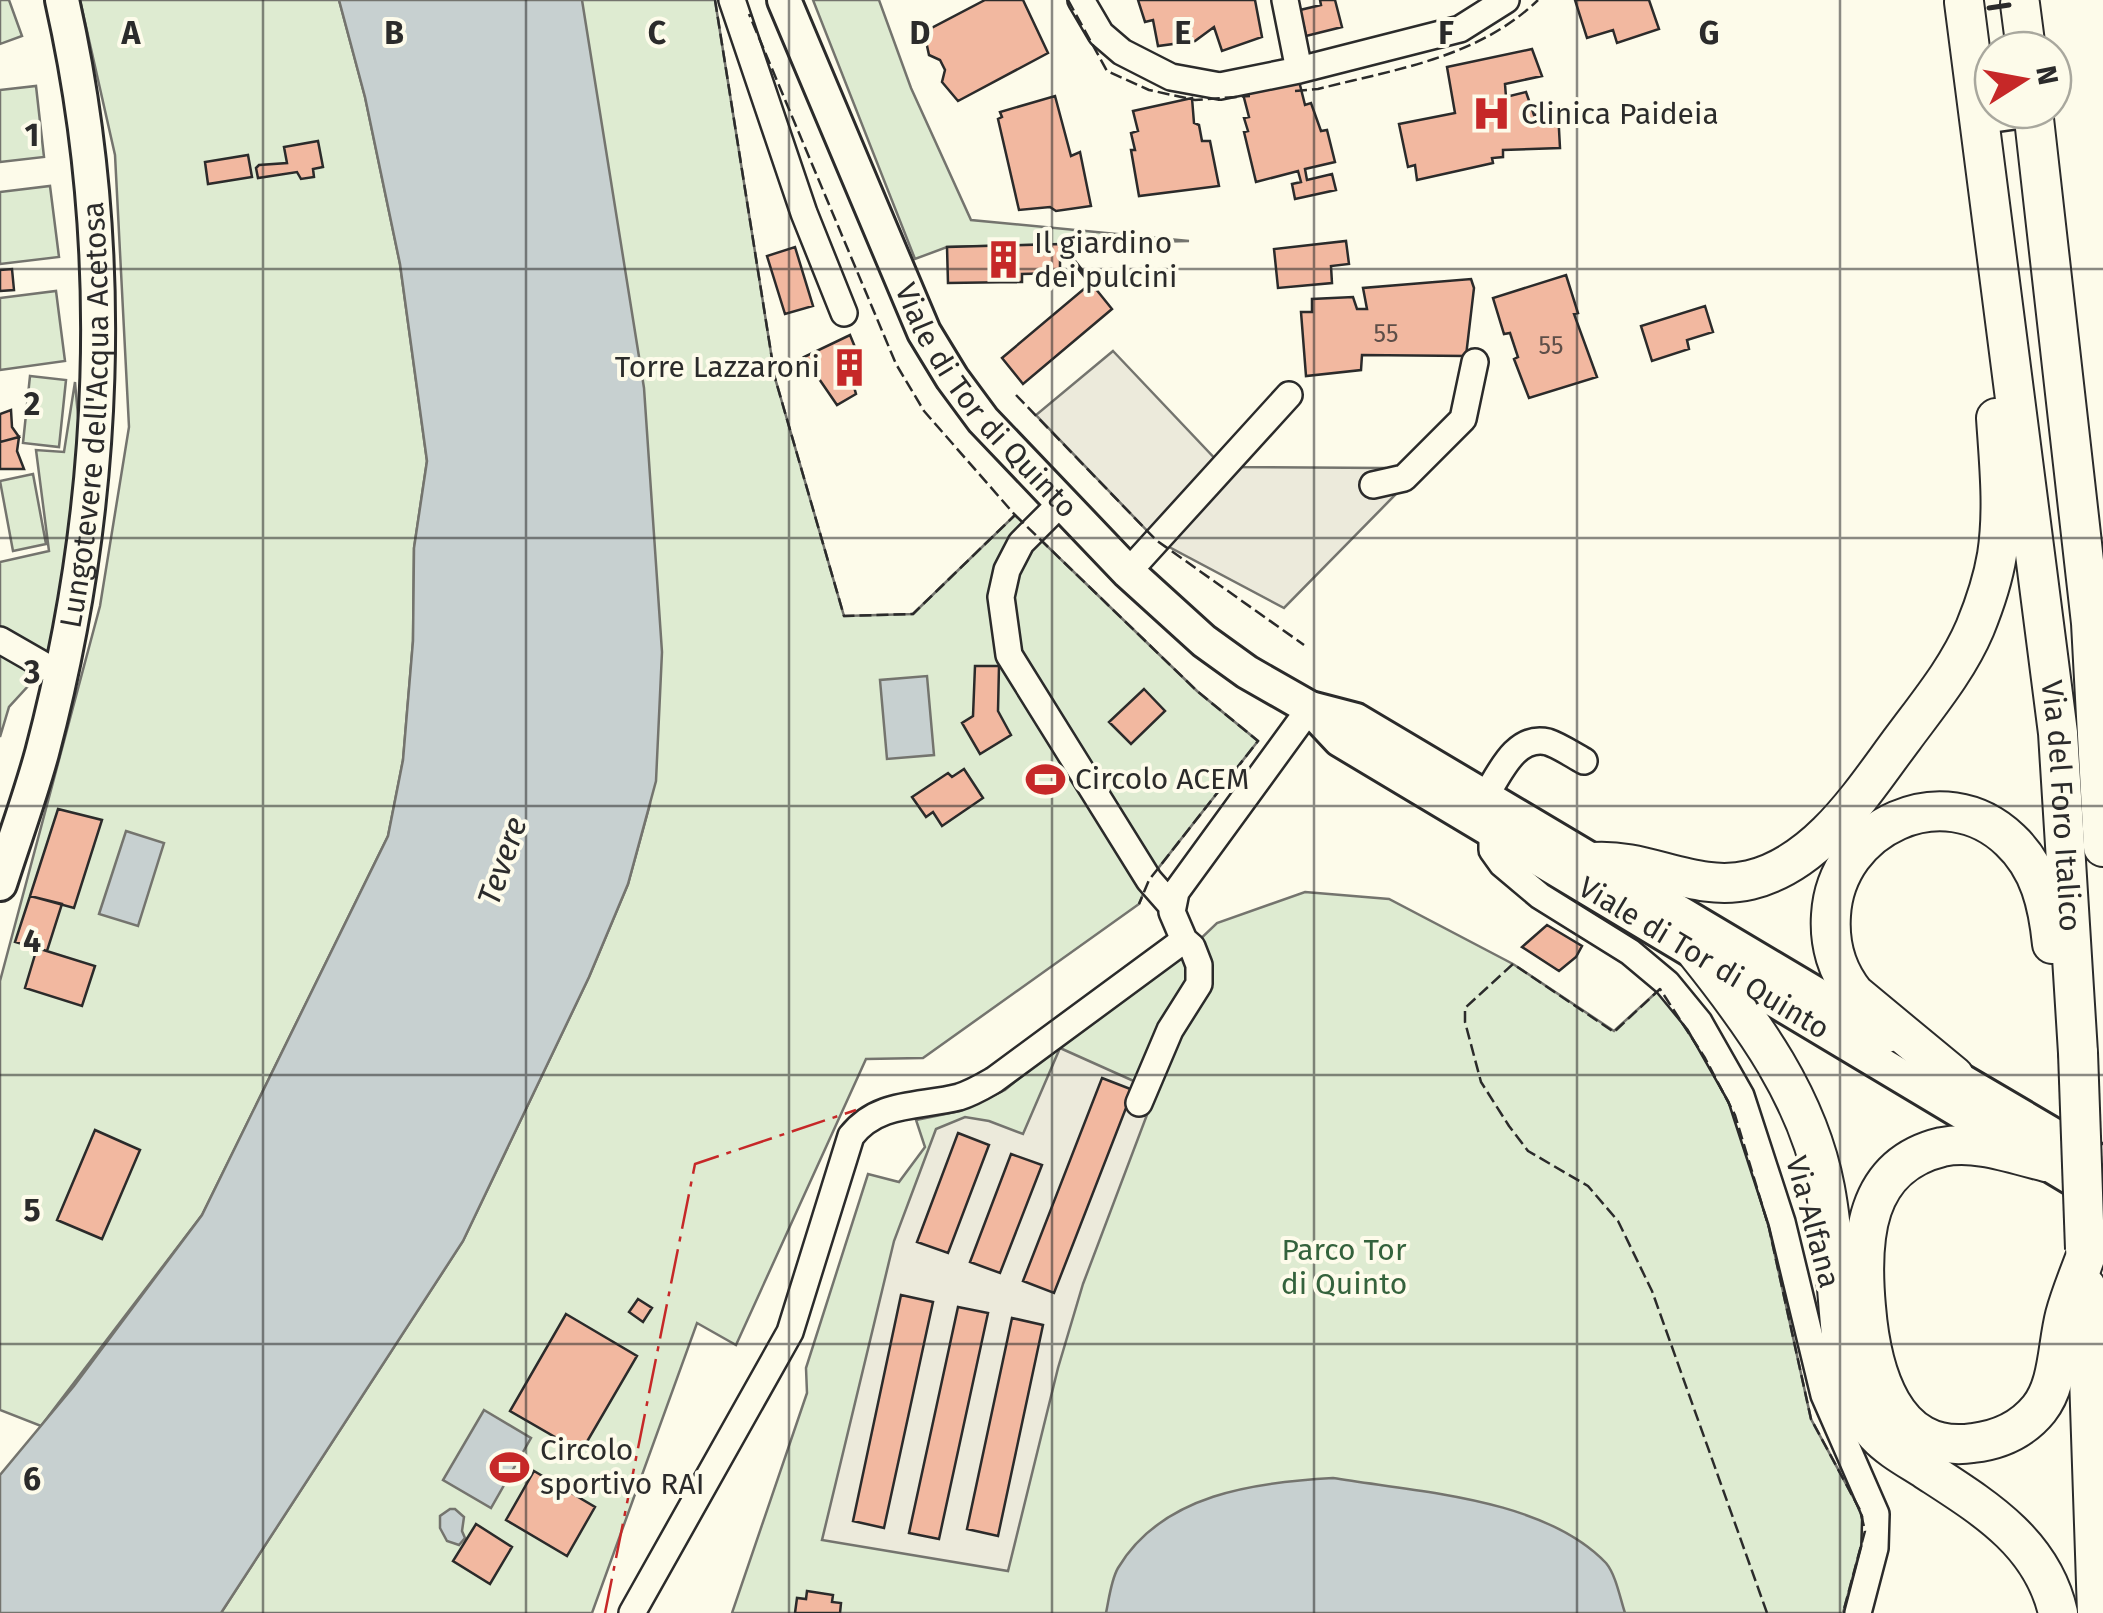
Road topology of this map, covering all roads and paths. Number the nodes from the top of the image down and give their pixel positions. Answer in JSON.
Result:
{"nodes":[{"id":1,"x":62,"y":0,"type":"edge"},
{"id":2,"x":732,"y":0,"type":"edge"},
{"id":3,"x":784,"y":0,"type":"edge"},
{"id":4,"x":1081,"y":0,"type":"edge"},
{"id":5,"x":1285,"y":0,"type":"edge"},
{"id":6,"x":1506,"y":0,"type":"edge"},
{"id":7,"x":1964,"y":2,"type":"edge"},
{"id":8,"x":2020,"y":4,"type":"dead end"},
{"id":9,"x":2023,"y":30,"type":"edge"},
{"id":10,"x":1973,"y":69,"type":"edge"},
{"id":11,"x":1299,"y":70,"type":"junction"},
{"id":12,"x":1980,"y":130,"type":"edge"},
{"id":13,"x":1981,"y":130,"type":"edge"},
{"id":14,"x":2035,"y":130,"type":"edge"},
{"id":15,"x":2053,"y":269,"type":"junction"},
{"id":16,"x":844,"y":313,"type":"dead end"},
{"id":17,"x":1475,"y":362,"type":"dead end"},
{"id":18,"x":1289,"y":395,"type":"dead end"},
{"id":19,"x":1373,"y":485,"type":"dead end"},
{"id":20,"x":1060,"y":504,"type":"junction"},
{"id":21,"x":2103,"y":530,"type":"edge"},
{"id":22,"x":1128,"y":572,"type":"junction"},
{"id":23,"x":0,"y":640,"type":"edge"},
{"id":24,"x":61,"y":675,"type":"junction"},
{"id":25,"x":1310,"y":708,"type":"junction"},
{"id":26,"x":1584,"y":761,"type":"dead end"},
{"id":27,"x":1486,"y":796,"type":"junction"},
{"id":28,"x":1492,"y":832,"type":"junction"},
{"id":29,"x":2085,"y":843,"type":"edge"},
{"id":30,"x":1576,"y":866,"type":"junction"},
{"id":31,"x":0,"y":884,"type":"edge"},
{"id":32,"x":1171,"y":905,"type":"junction"},
{"id":33,"x":1564,"y":911,"type":"junction"},
{"id":34,"x":1184,"y":940,"type":"junction"},
{"id":35,"x":1697,"y":953,"type":"junction"},
{"id":36,"x":2078,"y":1046,"type":"junction"},
{"id":37,"x":1954,"y":1076,"type":"junction"},
{"id":38,"x":1138,"y":1103,"type":"dead end"},
{"id":39,"x":2046,"y":1162,"type":"junction"},
{"id":40,"x":2103,"y":1164,"type":"edge"},
{"id":41,"x":2103,"y":1197,"type":"edge"},
{"id":42,"x":2085,"y":1254,"type":"junction"},
{"id":43,"x":632,"y":1613,"type":"edge"},
{"id":44,"x":1858,"y":1613,"type":"edge"},
{"id":45,"x":2058,"y":1613,"type":"edge"},
{"id":46,"x":2096,"y":1613,"type":"edge"}],
"edges":[{"from":1,"to":24,"type":"main road","name":"Lungotevere dell'Acqua Acetosa"},
{"from":2,"to":16,"type":"street"},
{"from":3,"to":20,"type":"main road","name":"Viale di Tor di Quinto"},
{"from":4,"to":11,"type":"street"},
{"from":5,"to":11,"type":"street"},
{"from":6,"to":11,"type":"street"},
{"from":7,"to":10,"type":"highway","name":"Via del Foro Italico"},
{"from":8,"to":9,"type":"highway"},
{"from":12,"to":30,"type":"highway"},
{"from":13,"to":29,"type":"highway","name":"Via del Foro Italico"},
{"from":14,"to":15,"type":"highway","name":"Via del Foro Italico"},
{"from":15,"to":21,"type":"highway"},
{"from":15,"to":29,"type":"highway","name":"Via del Foro Italico"},
{"from":17,"to":19,"type":"street"},
{"from":18,"to":22,"type":"street"},
{"from":20,"to":22,"type":"main road","name":"Viale di Tor di Quinto"},
{"from":20,"to":32,"type":"street"},
{"from":22,"to":25,"type":"main road","name":"Viale di Tor di Quinto"},
{"from":23,"to":24,"type":"street"},
{"from":24,"to":31,"type":"main road","name":"Lungotevere dell'Acqua Acetosa"},
{"from":25,"to":27,"type":"main road","name":"Viale di Tor di Quinto"},
{"from":25,"to":28,"type":"main road","name":"Viale di Tor di Quinto"},
{"from":25,"to":32,"type":"street"},
{"from":26,"to":27,"type":"street"},
{"from":27,"to":30,"type":"main road","name":"Viale di Tor di Quinto"},
{"from":28,"to":30,"type":"main road","name":"Viale di Tor di Quinto"},
{"from":28,"to":33,"type":"street","name":"Via Alfana"},
{"from":29,"to":36,"type":"highway","name":"Via del Foro Italico"},
{"from":30,"to":33,"type":"street"},
{"from":30,"to":35,"type":"main road","name":"Viale di Tor di Quinto"},
{"from":30,"to":37,"type":"main road","name":"Viale di Tor di Quinto"},
{"from":32,"to":34,"type":"street"},
{"from":33,"to":44,"type":"street","name":"Via Alfana"},
{"from":34,"to":38,"type":"street"},
{"from":34,"to":43,"type":"street"},
{"from":35,"to":39,"type":"main road","name":"Viale di Tor di Quinto"},
{"from":35,"to":45,"type":"highway"},
{"from":36,"to":37,"type":"highway"},
{"from":36,"to":42,"type":"highway","name":"Via del Foro Italico","bridge":true},
{"from":37,"to":40,"type":"main road","name":"Viale di Tor di Quinto"},
{"from":39,"to":41,"type":"main road","name":"Viale di Tor di Quinto"},
{"from":39,"to":42,"type":"highway"},
{"from":42,"to":46,"type":"highway","name":"Via del Foro Italico"}]}
